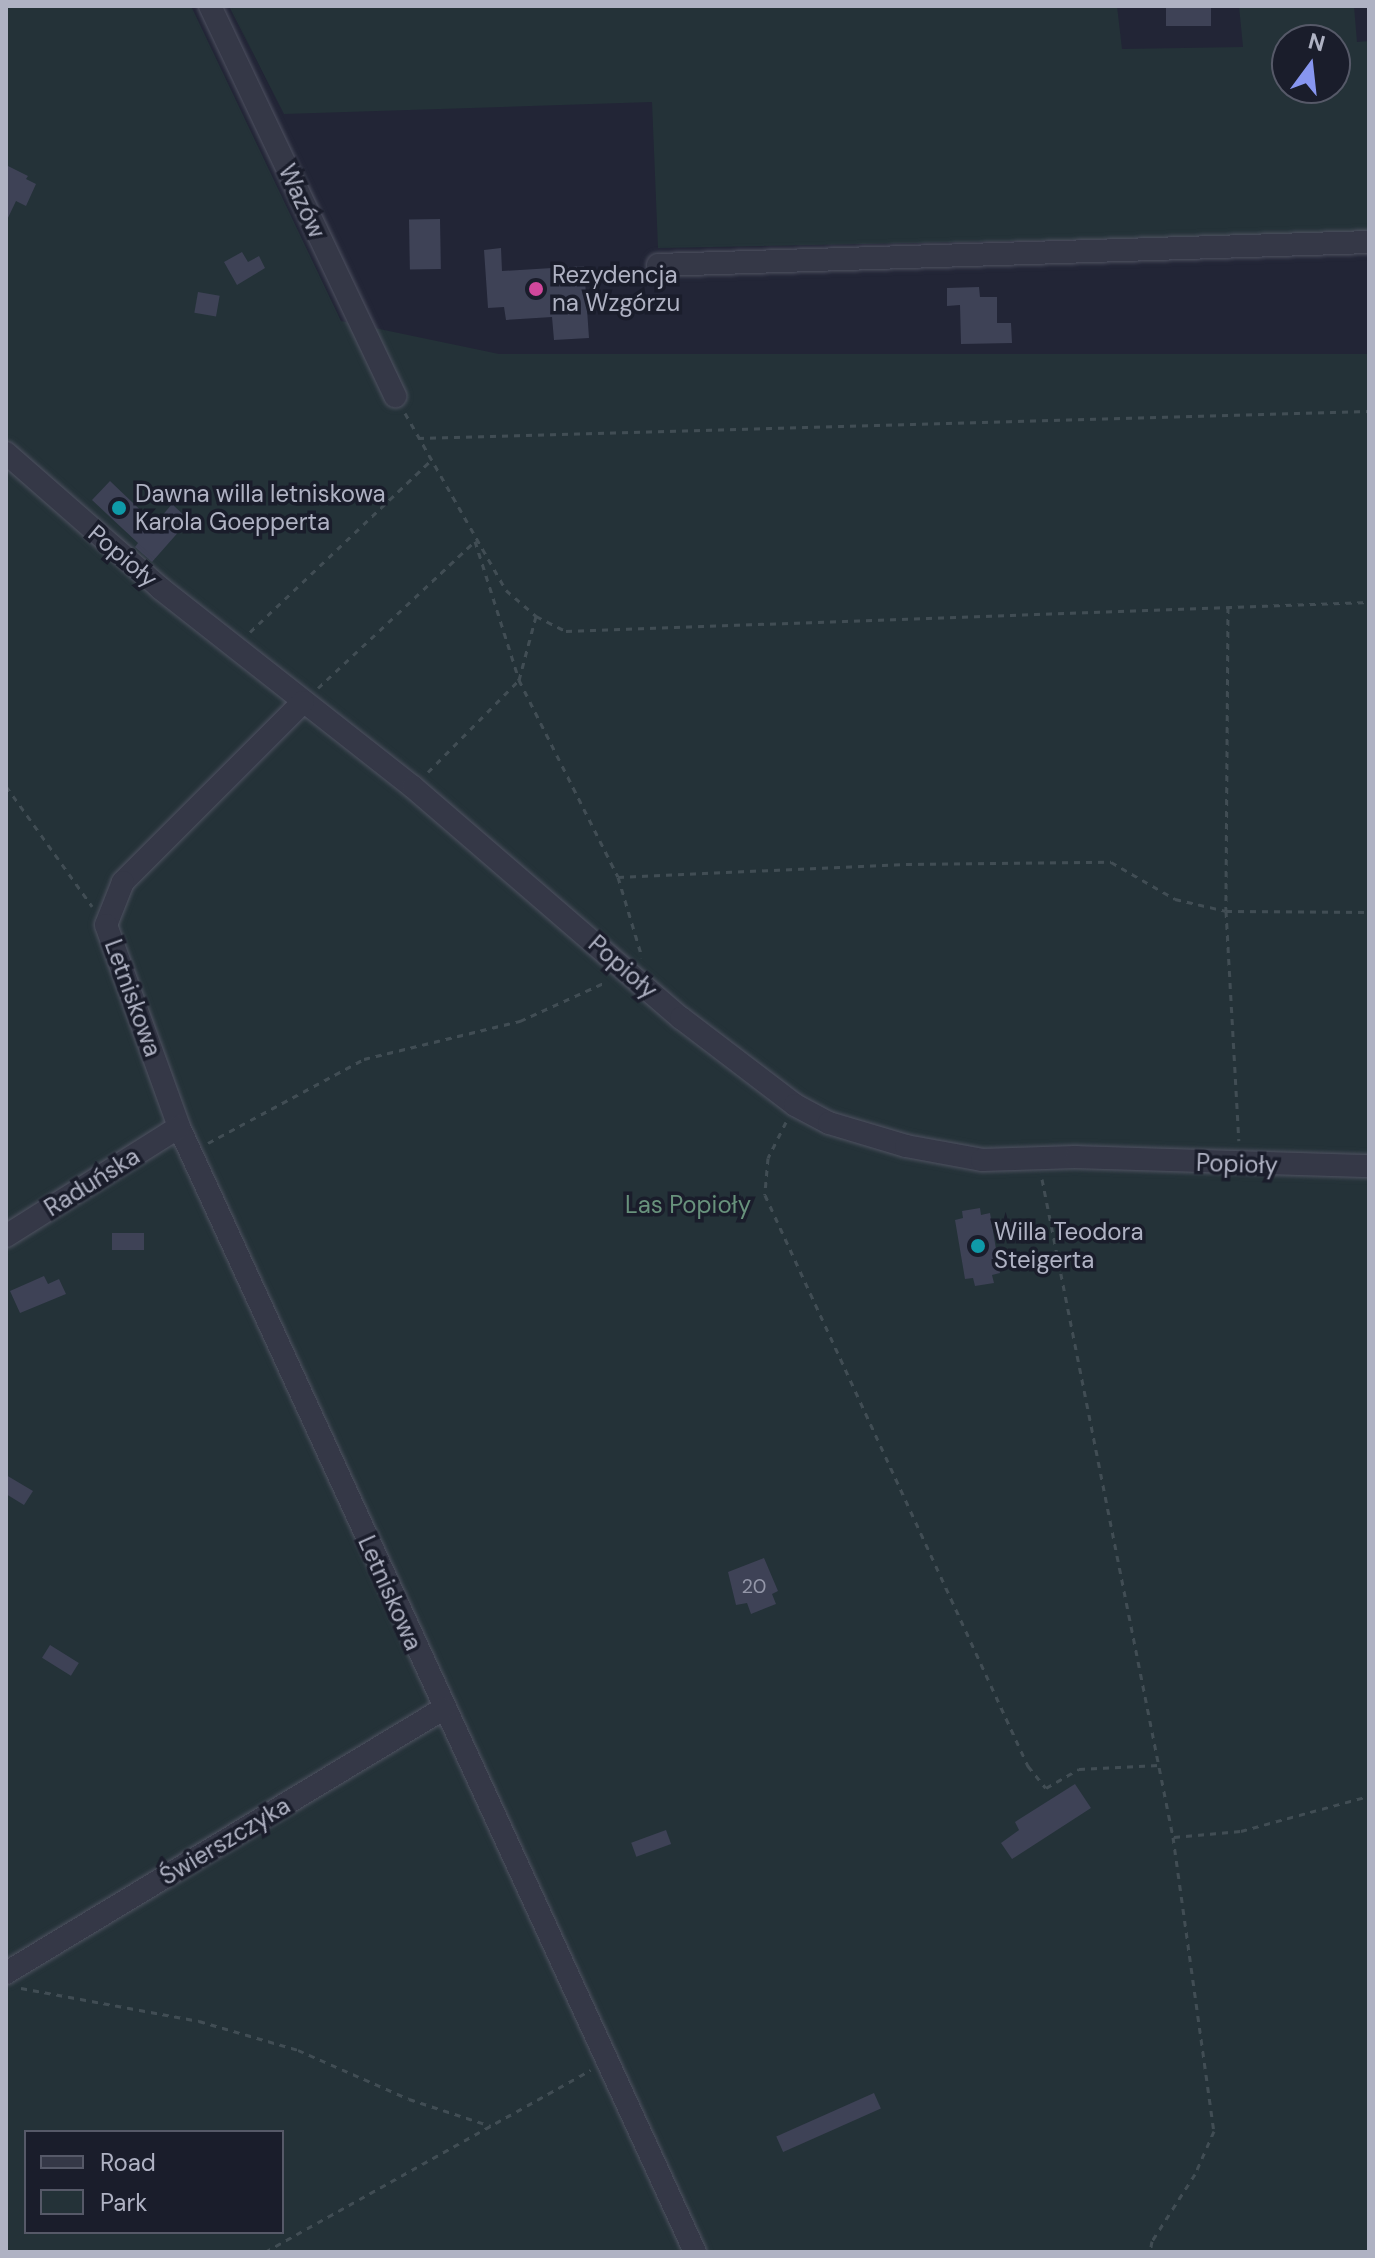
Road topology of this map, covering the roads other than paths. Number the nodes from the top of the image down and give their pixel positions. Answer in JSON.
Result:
{"nodes":[{"id":1,"x":210,"y":6,"type":"edge"},
{"id":2,"x":1369,"y":242,"type":"edge"},
{"id":3,"x":658,"y":265,"type":"dead end"},
{"id":4,"x":395,"y":396,"type":"road end"},
{"id":5,"x":11,"y":466,"type":"edge"},
{"id":6,"x":303,"y":702,"type":"junction"},
{"id":7,"x":179,"y":1127,"type":"junction"},
{"id":8,"x":1369,"y":1166,"type":"edge"},
{"id":9,"x":6,"y":1236,"type":"edge"},
{"id":10,"x":443,"y":1709,"type":"junction"},
{"id":11,"x":13,"y":1981,"type":"edge"},
{"id":12,"x":695,"y":2252,"type":"edge"}],
"edges":[{"from":1,"to":4,"type":"street","name":"Wazów"},
{"from":2,"to":3,"type":"street"},
{"from":5,"to":6,"type":"street","name":"Popioły"},
{"from":6,"to":7,"type":"street","name":"Letniskowa"},
{"from":6,"to":8,"type":"street","name":"Popioły"},
{"from":7,"to":9,"type":"street","name":"Raduńska"},
{"from":7,"to":10,"type":"street","name":"Letniskowa"},
{"from":10,"to":11,"type":"street","name":"Świerszczyka"},
{"from":10,"to":12,"type":"street","name":"Letniskowa"}]}
